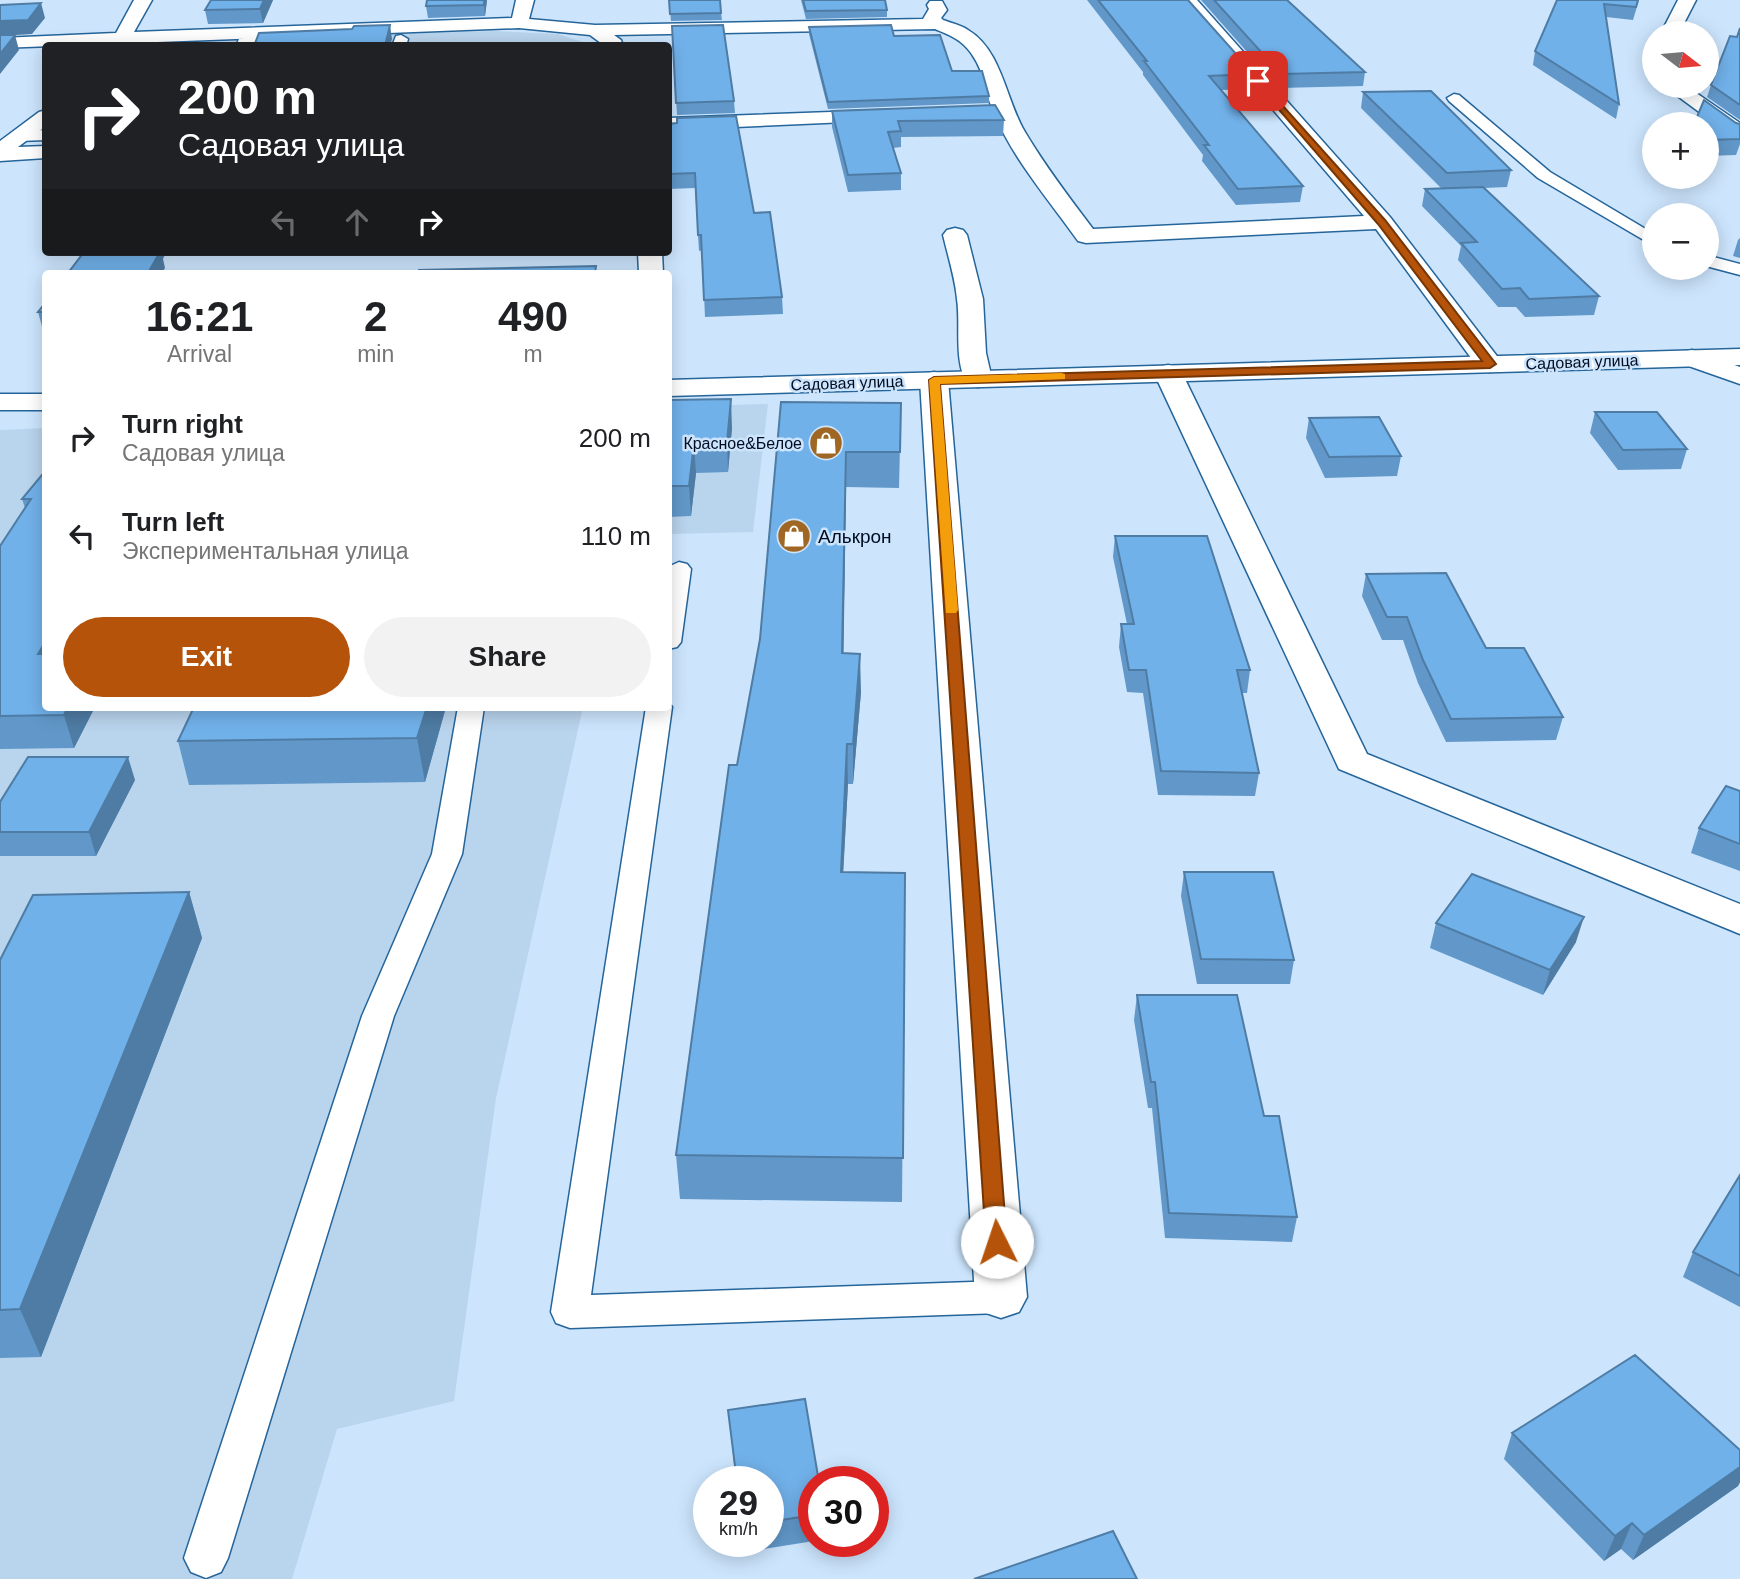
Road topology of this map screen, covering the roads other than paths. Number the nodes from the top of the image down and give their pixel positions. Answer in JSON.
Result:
{"nodes":[{"id":1,"x":143,"y":0,"type":"edge"},
{"id":2,"x":525,"y":0,"type":"edge"},
{"id":3,"x":934,"y":0,"type":"edge"},
{"id":4,"x":1188,"y":0,"type":"edge"},
{"id":5,"x":1687,"y":0,"type":"edge"},
{"id":6,"x":1676,"y":21,"type":"edge"},
{"id":7,"x":519,"y":23,"type":"junction"},
{"id":8,"x":937,"y":24,"type":"junction"},
{"id":9,"x":595,"y":30,"type":"junction"},
{"id":10,"x":349,"y":38,"type":"edge"},
{"id":11,"x":121,"y":42,"type":"edge"},
{"id":12,"x":140,"y":42,"type":"edge"},
{"id":13,"x":244,"y":42,"type":"edge"},
{"id":14,"x":612,"y":42,"type":"edge"},
{"id":15,"x":0,"y":43,"type":"edge"},
{"id":16,"x":42,"y":43,"type":"edge"},
{"id":17,"x":1691,"y":98,"type":"edge"},
{"id":18,"x":1454,"y":99,"type":"dead end"},
{"id":19,"x":1003,"y":112,"type":"junction"},
{"id":20,"x":976,"y":113,"type":"edge"},
{"id":21,"x":906,"y":116,"type":"edge"},
{"id":22,"x":42,"y":119,"type":"edge"},
{"id":23,"x":672,"y":124,"type":"edge"},
{"id":24,"x":1740,"y":132,"type":"edge"},
{"id":25,"x":42,"y":135,"type":"edge"},
{"id":26,"x":19,"y":136,"type":"junction"},
{"id":27,"x":42,"y":152,"type":"edge"},
{"id":28,"x":0,"y":153,"type":"edge"},
{"id":29,"x":1381,"y":222,"type":"junction"},
{"id":30,"x":1642,"y":234,"type":"edge"},
{"id":31,"x":955,"y":235,"type":"dead end"},
{"id":32,"x":1719,"y":264,"type":"edge"},
{"id":33,"x":1740,"y":270,"type":"edge"},
{"id":34,"x":1740,"y":357,"type":"edge"},
{"id":35,"x":1692,"y":358,"type":"junction"},
{"id":36,"x":1490,"y":364,"type":"junction"},
{"id":37,"x":1168,"y":373,"type":"junction"},
{"id":38,"x":1740,"y":376,"type":"edge"},
{"id":39,"x":978,"y":379,"type":"junction"},
{"id":40,"x":934,"y":380,"type":"junction"},
{"id":41,"x":672,"y":388,"type":"edge"},
{"id":42,"x":0,"y":402,"type":"edge"},
{"id":43,"x":42,"y":402,"type":"edge"},
{"id":44,"x":679,"y":569,"type":"dead end"},
{"id":45,"x":672,"y":613,"type":"edge"},
{"id":46,"x":470,"y":711,"type":"edge"},
{"id":47,"x":658,"y":711,"type":"edge"},
{"id":48,"x":1740,"y":920,"type":"edge"},
{"id":49,"x":1001,"y":1297,"type":"joint"},
{"id":50,"x":206,"y":1558,"type":"dead end"}],
"edges":[{"from":1,"to":11,"type":"street"},
{"from":2,"to":7,"type":"street"},
{"from":3,"to":8,"type":"street"},
{"from":4,"to":29,"type":"street"},
{"from":5,"to":6,"type":"street"},
{"from":7,"to":9,"type":"street"},
{"from":7,"to":12,"type":"street"},
{"from":8,"to":9,"type":"street"},
{"from":8,"to":19,"type":"street"},
{"from":9,"to":14,"type":"street"},
{"from":10,"to":13,"type":"lane"},
{"from":15,"to":16,"type":"street"},
{"from":17,"to":24,"type":"street"},
{"from":18,"to":30,"type":"lane"},
{"from":19,"to":20,"type":"street"},
{"from":19,"to":29,"type":"street"},
{"from":21,"to":23,"type":"street"},
{"from":22,"to":26,"type":"street"},
{"from":25,"to":26,"type":"lane"},
{"from":26,"to":28,"type":"street"},
{"from":27,"to":28,"type":"street"},
{"from":29,"to":36,"type":"street"},
{"from":31,"to":39,"type":"street"},
{"from":32,"to":33,"type":"lane"},
{"from":34,"to":35,"type":"street","name":"Садовая улица"},
{"from":35,"to":36,"type":"street","name":"Садовая улица"},
{"from":35,"to":38,"type":"street"},
{"from":36,"to":37,"type":"street","name":"Садовая улица"},
{"from":37,"to":39,"type":"street","name":"Садовая улица"},
{"from":37,"to":48,"type":"street"},
{"from":39,"to":40,"type":"street","name":"Садовая улица"},
{"from":40,"to":41,"type":"street","name":"Садовая улица"},
{"from":40,"to":49,"type":"street"},
{"from":42,"to":43,"type":"street"},
{"from":44,"to":45,"type":"lane"},
{"from":46,"to":50,"type":"lane"},
{"from":47,"to":49,"type":"lane"}]}
